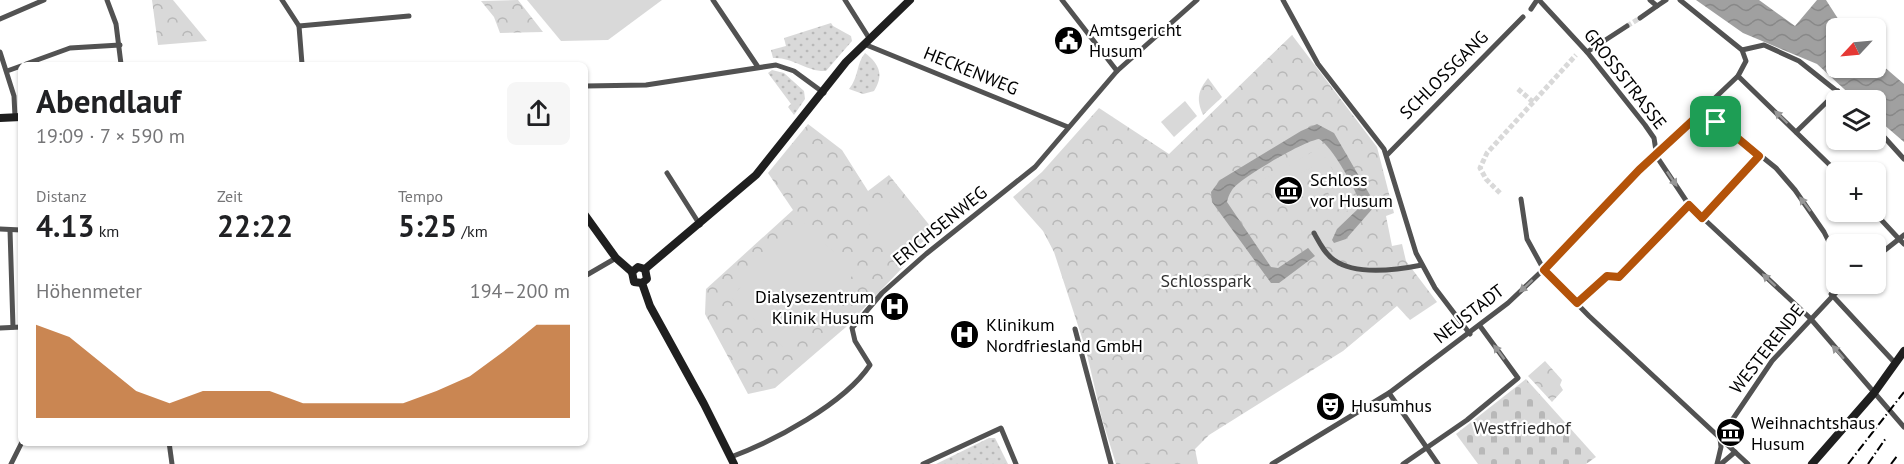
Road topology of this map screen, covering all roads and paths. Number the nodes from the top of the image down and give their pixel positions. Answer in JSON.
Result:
{"nodes":[{"id":1,"x":44,"y":0,"type":"edge"},
{"id":2,"x":107,"y":0,"type":"edge"},
{"id":3,"x":282,"y":0,"type":"edge"},
{"id":4,"x":713,"y":0,"type":"edge"},
{"id":5,"x":845,"y":0,"type":"edge"},
{"id":6,"x":910,"y":0,"type":"edge"},
{"id":7,"x":1062,"y":0,"type":"edge"},
{"id":8,"x":1197,"y":0,"type":"edge"},
{"id":9,"x":1283,"y":0,"type":"edge"},
{"id":10,"x":1538,"y":0,"type":"edge"},
{"id":11,"x":1650,"y":0,"type":"edge"},
{"id":12,"x":1666,"y":0,"type":"edge"},
{"id":13,"x":1680,"y":0,"type":"edge"},
{"id":14,"x":1658,"y":6,"type":"junction"},
{"id":15,"x":1532,"y":9,"type":"dead end"},
{"id":16,"x":409,"y":16,"type":"dead end"},
{"id":17,"x":1523,"y":17,"type":"dead end"},
{"id":18,"x":1640,"y":18,"type":"tunnel mouth"},
{"id":19,"x":0,"y":19,"type":"edge"},
{"id":20,"x":299,"y":26,"type":"junction"},
{"id":21,"x":1627,"y":26,"type":"tunnel mouth"},
{"id":22,"x":866,"y":41,"type":"junction"},
{"id":23,"x":120,"y":45,"type":"junction"},
{"id":24,"x":1742,"y":50,"type":"junction"},
{"id":25,"x":0,"y":51,"type":"edge"},
{"id":26,"x":1587,"y":52,"type":"junction"},
{"id":27,"x":32,"y":62,"type":"edge"},
{"id":28,"x":121,"y":62,"type":"edge"},
{"id":29,"x":302,"y":62,"type":"edge"},
{"id":30,"x":18,"y":67,"type":"edge"},
{"id":31,"x":759,"y":67,"type":"junction"},
{"id":32,"x":1117,"y":71,"type":"junction"},
{"id":33,"x":7,"y":72,"type":"junction"},
{"id":34,"x":1738,"y":76,"type":"junction"},
{"id":35,"x":588,"y":86,"type":"edge"},
{"id":36,"x":1837,"y":90,"type":"edge"},
{"id":37,"x":824,"y":93,"type":"junction"},
{"id":38,"x":1826,"y":103,"type":"edge"},
{"id":39,"x":1704,"y":110,"type":"junction"},
{"id":40,"x":18,"y":117,"type":"edge"},
{"id":41,"x":0,"y":118,"type":"edge"},
{"id":42,"x":1068,"y":127,"type":"junction"},
{"id":43,"x":1796,"y":132,"type":"junction"},
{"id":44,"x":1886,"y":139,"type":"edge"},
{"id":45,"x":1657,"y":153,"type":"junction"},
{"id":46,"x":1387,"y":155,"type":"junction"},
{"id":47,"x":1759,"y":156,"type":"junction"},
{"id":48,"x":1904,"y":159,"type":"edge"},
{"id":49,"x":1828,"y":162,"type":"edge"},
{"id":50,"x":667,"y":173,"type":"dead end"},
{"id":51,"x":1521,"y":199,"type":"dead end"},
{"id":52,"x":1689,"y":205,"type":"junction"},
{"id":53,"x":1702,"y":218,"type":"junction"},
{"id":54,"x":588,"y":219,"type":"edge"},
{"id":55,"x":1885,"y":222,"type":"edge"},
{"id":56,"x":700,"y":225,"type":"junction"},
{"id":57,"x":0,"y":229,"type":"edge"},
{"id":58,"x":10,"y":230,"type":"junction"},
{"id":59,"x":18,"y":230,"type":"edge"},
{"id":60,"x":1314,"y":233,"type":"dead end"},
{"id":61,"x":1826,"y":236,"type":"edge"},
{"id":62,"x":1901,"y":237,"type":"edge"},
{"id":63,"x":1904,"y":244,"type":"edge"},
{"id":64,"x":1886,"y":249,"type":"edge"},
{"id":65,"x":616,"y":258,"type":"junction"},
{"id":66,"x":1422,"y":265,"type":"junction"},
{"id":67,"x":645,"y":269,"type":"junction"},
{"id":68,"x":1544,"y":270,"type":"junction"},
{"id":69,"x":632,"y":272,"type":"junction"},
{"id":70,"x":588,"y":274,"type":"edge"},
{"id":71,"x":642,"y":283,"type":"junction"},
{"id":72,"x":1831,"y":294,"type":"joint"},
{"id":73,"x":1577,"y":303,"type":"junction"},
{"id":74,"x":1810,"y":318,"type":"junction"},
{"id":75,"x":1480,"y":326,"type":"junction"},
{"id":76,"x":14,"y":327,"type":"junction"},
{"id":77,"x":18,"y":327,"type":"edge"},
{"id":78,"x":0,"y":328,"type":"edge"},
{"id":79,"x":1075,"y":329,"type":"dead end"},
{"id":80,"x":1470,"y":334,"type":"junction"},
{"id":81,"x":1904,"y":351,"type":"edge"},
{"id":82,"x":1896,"y":364,"type":"junction"},
{"id":83,"x":1389,"y":393,"type":"junction"},
{"id":84,"x":1874,"y":393,"type":"junction"},
{"id":85,"x":1904,"y":427,"type":"edge"},
{"id":86,"x":1720,"y":438,"type":"junction"},
{"id":87,"x":20,"y":446,"type":"edge"},
{"id":88,"x":170,"y":446,"type":"edge"},
{"id":89,"x":1428,"y":448,"type":"junction"},
{"id":90,"x":1735,"y":452,"type":"junction"},
{"id":91,"x":732,"y":461,"type":"edge"},
{"id":92,"x":11,"y":464,"type":"edge"},
{"id":93,"x":172,"y":464,"type":"edge"},
{"id":94,"x":923,"y":464,"type":"edge"},
{"id":95,"x":1016,"y":464,"type":"edge"},
{"id":96,"x":1111,"y":464,"type":"edge"},
{"id":97,"x":1272,"y":464,"type":"edge"},
{"id":98,"x":1403,"y":464,"type":"edge"},
{"id":99,"x":1438,"y":464,"type":"edge"},
{"id":100,"x":1719,"y":464,"type":"edge"},
{"id":101,"x":1748,"y":464,"type":"edge"},
{"id":102,"x":1812,"y":464,"type":"edge"}],
"edges":[{"from":1,"to":19,"type":"street"},
{"from":2,"to":23,"type":"street"},
{"from":3,"to":20,"type":"street"},
{"from":4,"to":31,"type":"street"},
{"from":5,"to":22,"type":"street"},
{"from":6,"to":22,"type":"main road"},
{"from":7,"to":32,"type":"street"},
{"from":8,"to":32,"type":"street","name":"ERICHSENWEG"},
{"from":9,"to":46,"type":"street"},
{"from":10,"to":15,"type":"street"},
{"from":10,"to":26,"type":"street","name":"GROSSSTRASSE"},
{"from":11,"to":14,"type":"street"},
{"from":12,"to":14,"type":"street"},
{"from":13,"to":24,"type":"street"},
{"from":14,"to":18,"type":"street"},
{"from":16,"to":20,"type":"street"},
{"from":17,"to":46,"type":"street","name":"SCHLOSSGANG"},
{"from":20,"to":29,"type":"street"},
{"from":21,"to":26,"type":"street"},
{"from":22,"to":37,"type":"main road"},
{"from":22,"to":42,"type":"street","name":"HECKENWEG"},
{"from":23,"to":27,"type":"street"},
{"from":23,"to":28,"type":"street"},
{"from":24,"to":34,"type":"street"},
{"from":24,"to":36,"type":"street"},
{"from":25,"to":33,"type":"street"},
{"from":26,"to":45,"type":"street","name":"GROSSSTRASSE"},
{"from":30,"to":33,"type":"street"},
{"from":31,"to":35,"type":"street"},
{"from":31,"to":37,"type":"street"},
{"from":32,"to":42,"type":"street","name":"ERICHSENWEG"},
{"from":33,"to":40,"type":"street"},
{"from":34,"to":39,"type":"street","name":"NEUSTADT"},
{"from":43,"to":34,"type":"street","one_way":true},
{"from":37,"to":56,"type":"main road"},
{"from":38,"to":43,"type":"street"},
{"from":39,"to":45,"type":"street","name":"NEUSTADT"},
{"from":39,"to":47,"type":"street"},
{"from":40,"to":41,"type":"main road"},
{"from":42,"to":91,"type":"street","name":"ERICHSENWEG"},
{"from":43,"to":49,"type":"street"},
{"from":44,"to":48,"type":"street"},
{"from":45,"to":52,"type":"street","name":"GROSSSTRASSE","one_way":true},
{"from":45,"to":68,"type":"street","name":"NEUSTADT"},
{"from":46,"to":66,"type":"street"},
{"from":47,"to":53,"type":"street"},
{"from":61,"to":47,"type":"street","one_way":true},
{"from":50,"to":56,"type":"street"},
{"from":51,"to":68,"type":"street"},
{"from":52,"to":53,"type":"street","name":"GROSSSTRASSE"},
{"from":52,"to":73,"type":"street"},
{"from":74,"to":53,"type":"street","name":"GROSSSTRASSE","one_way":true},
{"from":54,"to":65,"type":"main road"},
{"from":55,"to":62,"type":"street"},
{"from":56,"to":67,"type":"main road"},
{"from":57,"to":58,"type":"street"},
{"from":58,"to":59,"type":"street"},
{"from":58,"to":76,"type":"street"},
{"from":60,"to":66,"type":"street"},
{"from":62,"to":63,"type":"street"},
{"from":62,"to":64,"type":"street"},
{"from":65,"to":69,"type":"main road"},
{"from":65,"to":70,"type":"street"},
{"from":66,"to":80,"type":"street"},
{"from":67,"to":69,"type":"main road"},
{"from":67,"to":71,"type":"main road"},
{"from":68,"to":73,"type":"street"},
{"from":68,"to":75,"type":"street","name":"NEUSTADT","one_way":true},
{"from":69,"to":71,"type":"main road"},
{"from":71,"to":91,"type":"main road"},
{"from":72,"to":74,"type":"street","name":"WESTERENDE"},
{"from":72,"to":82,"type":"street"},
{"from":73,"to":86,"type":"street"},
{"from":84,"to":74,"type":"street","name":"GROSSSTRASSE","one_way":true},
{"from":74,"to":86,"type":"street","name":"WESTERENDE"},
{"from":75,"to":80,"type":"street","name":"NEUSTADT"},
{"from":89,"to":75,"type":"street","one_way":true},
{"from":76,"to":77,"type":"street"},
{"from":76,"to":78,"type":"street"},
{"from":79,"to":96,"type":"street"},
{"from":80,"to":83,"type":"street","name":"NEUSTADT"},
{"from":81,"to":82,"type":"main road"},
{"from":82,"to":84,"type":"main road"},
{"from":83,"to":89,"type":"street"},
{"from":83,"to":97,"type":"street","name":"NEUSTADT"},
{"from":84,"to":85,"type":"street","name":"GROSSSTRASSE"},
{"from":84,"to":102,"type":"main road"},
{"from":86,"to":90,"type":"street"},
{"from":86,"to":100,"type":"street"},
{"from":87,"to":92,"type":"street"},
{"from":88,"to":93,"type":"street"},
{"from":89,"to":98,"type":"street"},
{"from":89,"to":99,"type":"street"},
{"from":90,"to":100,"type":"street"},
{"from":90,"to":101,"type":"street"},
{"from":94,"to":95,"type":"street"}]}
